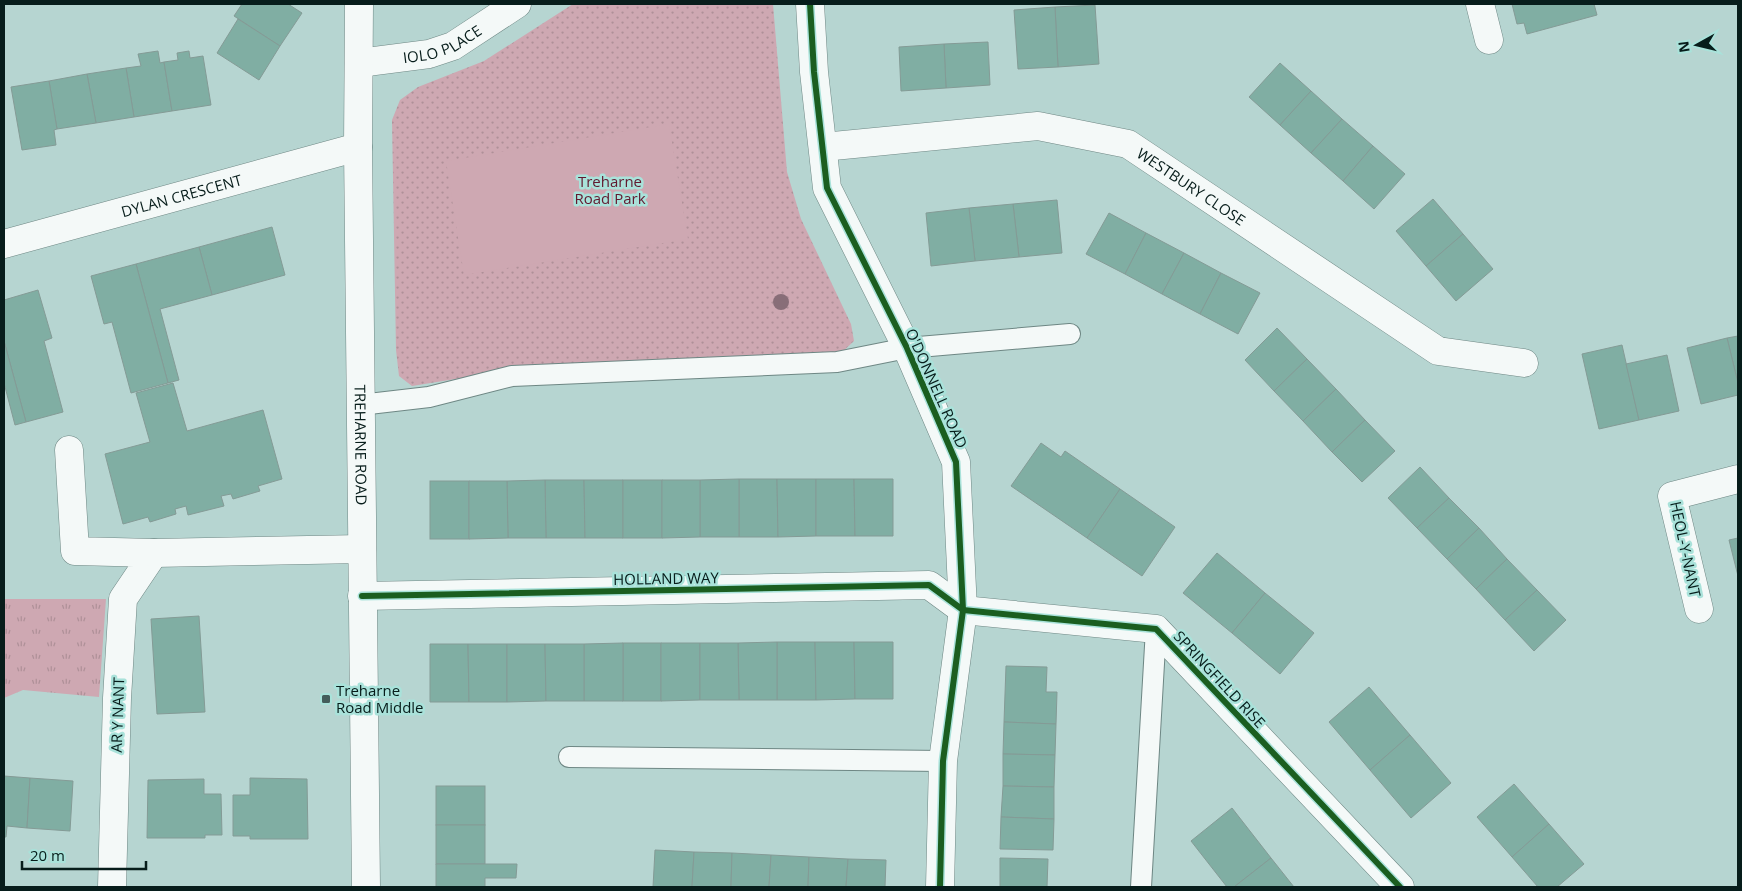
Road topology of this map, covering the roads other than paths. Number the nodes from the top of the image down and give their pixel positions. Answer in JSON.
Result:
{"nodes":[{"id":1,"x":359,"y":4,"type":"edge"},
{"id":2,"x":517,"y":4,"type":"edge"},
{"id":3,"x":810,"y":4,"type":"edge"},
{"id":4,"x":1480,"y":4,"type":"edge"},
{"id":5,"x":1489,"y":40,"type":"dead end"},
{"id":6,"x":359,"y":63,"type":"junction"},
{"id":7,"x":358,"y":147,"type":"junction"},
{"id":8,"x":823,"y":147,"type":"junction"},
{"id":9,"x":4,"y":244,"type":"edge"},
{"id":10,"x":1070,"y":334,"type":"dead end"},
{"id":11,"x":907,"y":348,"type":"junction"},
{"id":12,"x":1524,"y":363,"type":"dead end"},
{"id":13,"x":360,"y":405,"type":"junction"},
{"id":14,"x":69,"y":450,"type":"dead end"},
{"id":15,"x":1738,"y":479,"type":"edge"},
{"id":16,"x":362,"y":549,"type":"junction"},
{"id":17,"x":154,"y":553,"type":"junction"},
{"id":18,"x":362,"y":596,"type":"junction"},
{"id":19,"x":1700,"y":609,"type":"dead end"},
{"id":20,"x":963,"y":610,"type":"junction"},
{"id":21,"x":1156,"y":629,"type":"junction"},
{"id":22,"x":569,"y":757,"type":"dead end"},
{"id":23,"x":943,"y":761,"type":"junction"},
{"id":24,"x":112,"y":887,"type":"edge"},
{"id":25,"x":366,"y":887,"type":"edge"},
{"id":26,"x":940,"y":887,"type":"edge"},
{"id":27,"x":1141,"y":887,"type":"edge"},
{"id":28,"x":1400,"y":887,"type":"edge"}],
"edges":[{"from":1,"to":6,"type":"street","name":"TREHARNE ROAD"},
{"from":2,"to":6,"type":"street","name":"IOLO PLACE"},
{"from":3,"to":8,"type":"street","name":"O'DONNELL ROAD"},
{"from":4,"to":5,"type":"street"},
{"from":6,"to":7,"type":"street","name":"TREHARNE ROAD"},
{"from":7,"to":9,"type":"street","name":"DYLAN CRESCENT"},
{"from":7,"to":13,"type":"street","name":"TREHARNE ROAD"},
{"from":8,"to":11,"type":"street","name":"O'DONNELL ROAD"},
{"from":8,"to":12,"type":"street","name":"WESTBURY CLOSE"},
{"from":10,"to":11,"type":"lane"},
{"from":11,"to":13,"type":"lane"},
{"from":11,"to":20,"type":"street","name":"O'DONNELL ROAD"},
{"from":13,"to":16,"type":"street","name":"TREHARNE ROAD"},
{"from":14,"to":17,"type":"street"},
{"from":15,"to":19,"type":"street","name":"HEOL-Y-NANT"},
{"from":16,"to":17,"type":"street"},
{"from":16,"to":18,"type":"street","name":"TREHARNE ROAD"},
{"from":17,"to":24,"type":"street","name":"AR Y NANT"},
{"from":18,"to":20,"type":"street","name":"HOLLAND WAY"},
{"from":18,"to":25,"type":"street","name":"TREHARNE ROAD"},
{"from":20,"to":21,"type":"street","name":"SPRINGFIELD RISE"},
{"from":20,"to":23,"type":"street","name":"O'DONNELL ROAD"},
{"from":21,"to":27,"type":"lane"},
{"from":21,"to":28,"type":"street","name":"SPRINGFIELD RISE"},
{"from":22,"to":23,"type":"lane"},
{"from":23,"to":26,"type":"street","name":"O'DONNELL ROAD"}]}
